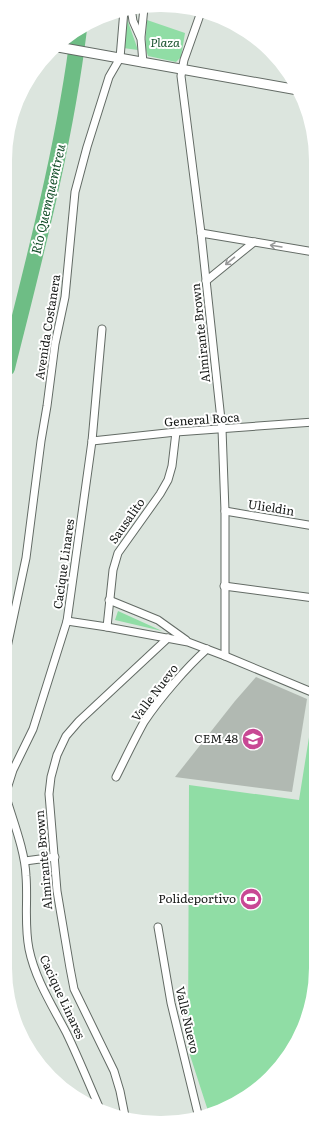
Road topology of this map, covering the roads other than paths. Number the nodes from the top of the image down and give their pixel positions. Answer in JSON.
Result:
{"nodes":[{"id":1,"x":144,"y":13,"type":"edge"},
{"id":2,"x":132,"y":15,"type":"edge"},
{"id":3,"x":123,"y":17,"type":"edge"},
{"id":4,"x":198,"y":17,"type":"edge"},
{"id":5,"x":141,"y":39,"type":"junction"},
{"id":6,"x":64,"y":48,"type":"edge"},
{"id":7,"x":115,"y":57,"type":"junction"},
{"id":8,"x":143,"y":63,"type":"junction"},
{"id":9,"x":183,"y":70,"type":"junction"},
{"id":10,"x":290,"y":89,"type":"edge"},
{"id":11,"x":201,"y":233,"type":"junction"},
{"id":12,"x":254,"y":242,"type":"junction"},
{"id":13,"x":309,"y":251,"type":"edge"},
{"id":14,"x":206,"y":281,"type":"junction"},
{"id":15,"x":102,"y":329,"type":"dead end"},
{"id":16,"x":309,"y":422,"type":"edge"},
{"id":17,"x":222,"y":429,"type":"junction"},
{"id":18,"x":176,"y":432,"type":"junction"},
{"id":19,"x":92,"y":441,"type":"junction"},
{"id":20,"x":225,"y":512,"type":"junction"},
{"id":21,"x":309,"y":525,"type":"edge"},
{"id":22,"x":224,"y":586,"type":"junction"},
{"id":23,"x":309,"y":597,"type":"edge"},
{"id":24,"x":109,"y":600,"type":"junction"},
{"id":25,"x":67,"y":622,"type":"junction"},
{"id":26,"x":12,"y":624,"type":"edge"},
{"id":27,"x":107,"y":627,"type":"junction"},
{"id":28,"x":168,"y":638,"type":"junction"},
{"id":29,"x":188,"y":642,"type":"junction"},
{"id":30,"x":207,"y":649,"type":"junction"},
{"id":31,"x":225,"y":656,"type":"junction"},
{"id":32,"x":309,"y":691,"type":"edge"},
{"id":33,"x":12,"y":773,"type":"edge"},
{"id":34,"x":116,"y":778,"type":"dead end"},
{"id":35,"x":12,"y":818,"type":"edge"},
{"id":36,"x":55,"y":857,"type":"junction"},
{"id":37,"x":24,"y":861,"type":"junction"},
{"id":38,"x":158,"y":927,"type":"dead end"},
{"id":39,"x":97,"y":1102,"type":"edge"},
{"id":40,"x":124,"y":1111,"type":"edge"},
{"id":41,"x":198,"y":1111,"type":"edge"}],
"edges":[{"from":1,"to":5,"type":"street"},
{"from":2,"to":5,"type":"street"},
{"from":3,"to":7,"type":"street","name":"Avenida Costanera"},
{"from":4,"to":9,"type":"street","name":"Almirante Brown"},
{"from":5,"to":8,"type":"street"},
{"from":6,"to":7,"type":"street"},
{"from":7,"to":8,"type":"street"},
{"from":7,"to":26,"type":"street","name":"Avenida Costanera"},
{"from":8,"to":9,"type":"street"},
{"from":9,"to":10,"type":"street"},
{"from":9,"to":11,"type":"street","name":"Almirante Brown"},
{"from":11,"to":12,"type":"street"},
{"from":11,"to":14,"type":"street","name":"Almirante Brown"},
{"from":13,"to":12,"type":"street","one_way":true},
{"from":12,"to":14,"type":"street","one_way":true},
{"from":14,"to":17,"type":"street","name":"Almirante Brown"},
{"from":15,"to":19,"type":"street","name":"Cacique Linares"},
{"from":16,"to":17,"type":"street","name":"General Roca"},
{"from":17,"to":18,"type":"street","name":"General Roca"},
{"from":17,"to":20,"type":"street","name":"Almirante Brown"},
{"from":18,"to":19,"type":"street","name":"General Roca"},
{"from":18,"to":24,"type":"street","name":"Sausalito"},
{"from":19,"to":25,"type":"street","name":"Cacique Linares"},
{"from":20,"to":21,"type":"street","name":"Ulieldin"},
{"from":20,"to":22,"type":"street","name":"Almirante Brown"},
{"from":22,"to":23,"type":"street"},
{"from":22,"to":31,"type":"street","name":"Almirante Brown"},
{"from":24,"to":27,"type":"street","name":"Sausalito"},
{"from":24,"to":29,"type":"street"},
{"from":25,"to":27,"type":"street"},
{"from":25,"to":33,"type":"street","name":"Cacique Linares"},
{"from":27,"to":28,"type":"street"},
{"from":28,"to":29,"type":"street"},
{"from":28,"to":36,"type":"street","name":"Almirante Brown"},
{"from":29,"to":30,"type":"street"},
{"from":30,"to":31,"type":"street"},
{"from":30,"to":34,"type":"street","name":"Valle Nuevo"},
{"from":31,"to":32,"type":"street"},
{"from":35,"to":37,"type":"street","name":"Cacique Linares"},
{"from":36,"to":37,"type":"street"},
{"from":36,"to":40,"type":"street","name":"Almirante Brown"},
{"from":37,"to":39,"type":"street","name":"Cacique Linares"},
{"from":38,"to":41,"type":"street","name":"Valle Nuevo"}]}
